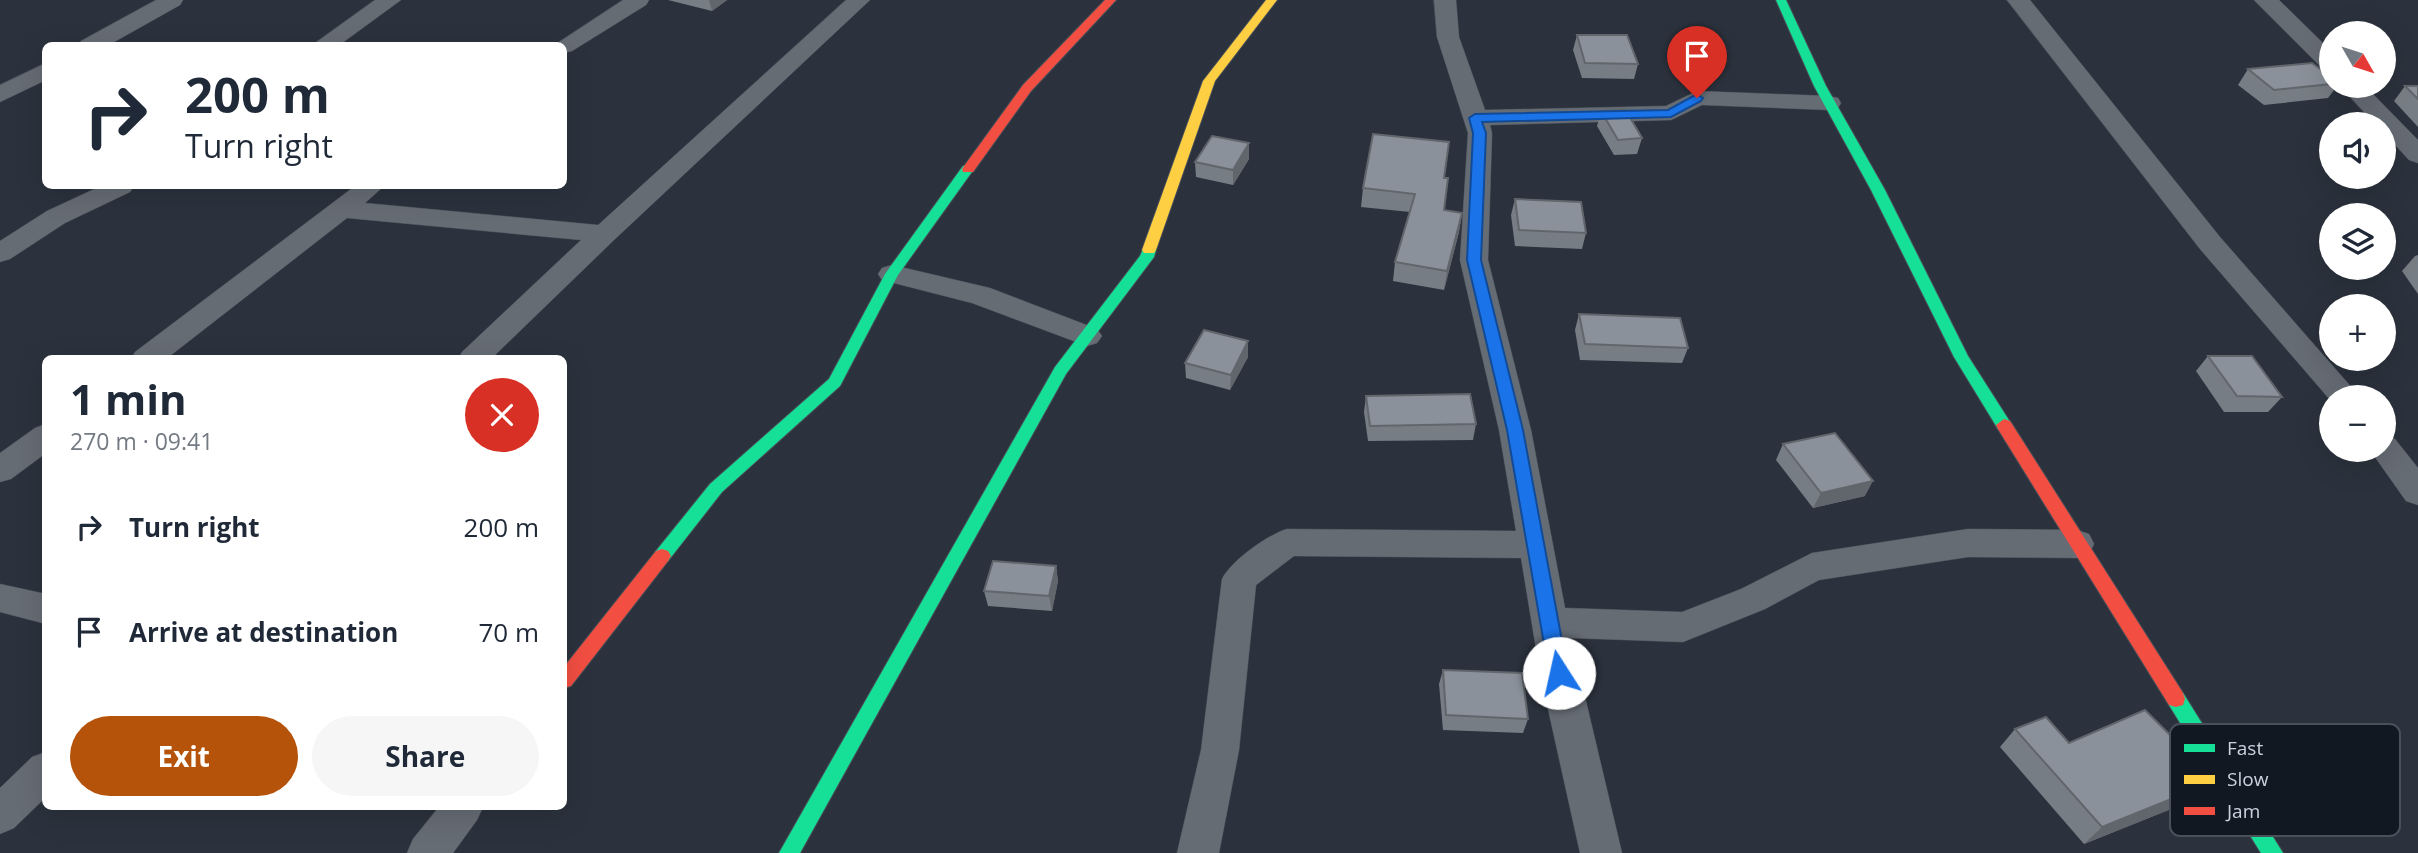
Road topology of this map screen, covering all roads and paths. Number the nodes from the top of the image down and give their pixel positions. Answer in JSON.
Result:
{"nodes":[{"id":1,"x":172,"y":0,"type":"edge"},
{"id":2,"x":390,"y":0,"type":"edge"},
{"id":3,"x":638,"y":0,"type":"edge"},
{"id":4,"x":859,"y":0,"type":"edge"},
{"id":5,"x":1111,"y":0,"type":"edge"},
{"id":6,"x":1272,"y":0,"type":"edge"},
{"id":7,"x":1445,"y":0,"type":"edge"},
{"id":8,"x":1781,"y":0,"type":"edge"},
{"id":9,"x":2018,"y":0,"type":"edge"},
{"id":10,"x":2266,"y":0,"type":"edge"},
{"id":11,"x":96,"y":42,"type":"edge"},
{"id":12,"x":328,"y":42,"type":"edge"},
{"id":13,"x":567,"y":44,"type":"edge"},
{"id":14,"x":2319,"y":51,"type":"edge"},
{"id":15,"x":42,"y":72,"type":"edge"},
{"id":16,"x":0,"y":95,"type":"edge"},
{"id":17,"x":2364,"y":98,"type":"edge"},
{"id":18,"x":1829,"y":103,"type":"junction"},
{"id":19,"x":1475,"y":118,"type":"junction"},
{"id":20,"x":2413,"y":145,"type":"edge"},
{"id":21,"x":115,"y":189,"type":"edge"},
{"id":22,"x":367,"y":189,"type":"edge"},
{"id":23,"x":340,"y":209,"type":"junction"},
{"id":24,"x":604,"y":233,"type":"junction"},
{"id":25,"x":0,"y":253,"type":"edge"},
{"id":26,"x":892,"y":274,"type":"junction"},
{"id":27,"x":1087,"y":336,"type":"junction"},
{"id":28,"x":151,"y":355,"type":"edge"},
{"id":29,"x":477,"y":355,"type":"edge"},
{"id":30,"x":2334,"y":385,"type":"edge"},
{"id":31,"x":42,"y":439,"type":"edge"},
{"id":32,"x":2395,"y":462,"type":"edge"},
{"id":33,"x":0,"y":470,"type":"edge"},
{"id":34,"x":2418,"y":492,"type":"edge"},
{"id":35,"x":2077,"y":544,"type":"junction"},
{"id":36,"x":1535,"y":545,"type":"junction"},
{"id":37,"x":0,"y":598,"type":"edge"},
{"id":38,"x":42,"y":608,"type":"edge"},
{"id":39,"x":1549,"y":622,"type":"junction"},
{"id":40,"x":567,"y":676,"type":"edge"},
{"id":41,"x":2185,"y":724,"type":"edge"},
{"id":42,"x":42,"y":774,"type":"edge"},
{"id":43,"x":461,"y":810,"type":"edge"},
{"id":44,"x":0,"y":815,"type":"edge"},
{"id":45,"x":428,"y":853,"type":"edge"},
{"id":46,"x":789,"y":853,"type":"edge"},
{"id":47,"x":1198,"y":853,"type":"edge"},
{"id":48,"x":1601,"y":853,"type":"edge"}],
"edges":[{"from":1,"to":11,"type":"street"},
{"from":2,"to":12,"type":"street"},
{"from":3,"to":13,"type":"street"},
{"from":4,"to":24,"type":"street"},
{"from":5,"to":26,"type":"street"},
{"from":6,"to":27,"type":"street"},
{"from":7,"to":19,"type":"street"},
{"from":8,"to":18,"type":"street"},
{"from":9,"to":30,"type":"street"},
{"from":10,"to":14,"type":"street"},
{"from":15,"to":16,"type":"street"},
{"from":17,"to":20,"type":"street"},
{"from":18,"to":19,"type":"street"},
{"from":18,"to":35,"type":"street"},
{"from":19,"to":36,"type":"street"},
{"from":21,"to":25,"type":"street"},
{"from":22,"to":23,"type":"street"},
{"from":23,"to":24,"type":"street"},
{"from":23,"to":28,"type":"street"},
{"from":24,"to":29,"type":"street"},
{"from":26,"to":27,"type":"street"},
{"from":26,"to":40,"type":"street"},
{"from":27,"to":46,"type":"street"},
{"from":31,"to":33,"type":"street"},
{"from":32,"to":34,"type":"street"},
{"from":35,"to":39,"type":"street"},
{"from":35,"to":41,"type":"street"},
{"from":36,"to":39,"type":"street"},
{"from":36,"to":47,"type":"street"},
{"from":37,"to":38,"type":"street"},
{"from":39,"to":48,"type":"street"},
{"from":42,"to":44,"type":"street"},
{"from":43,"to":45,"type":"street"}]}
